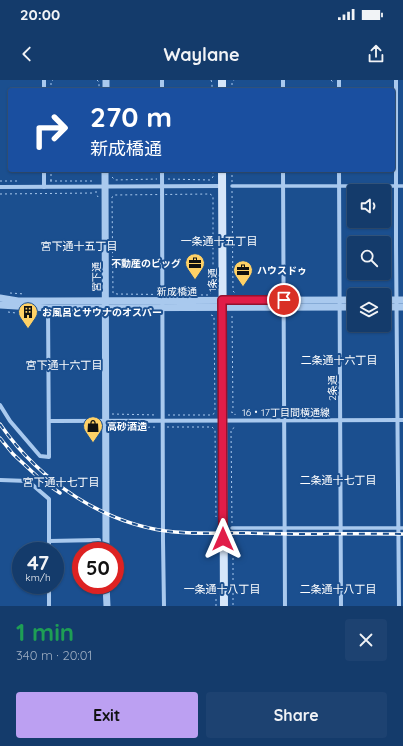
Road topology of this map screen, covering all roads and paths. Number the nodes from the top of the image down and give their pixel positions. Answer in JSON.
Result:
{"nodes":[{"id":1,"x":396,"y":80,"type":"edge"},
{"id":2,"x":44,"y":172,"type":"edge"},
{"id":3,"x":51,"y":172,"type":"edge"},
{"id":4,"x":105,"y":172,"type":"edge"},
{"id":5,"x":162,"y":172,"type":"edge"},
{"id":6,"x":222,"y":172,"type":"edge"},
{"id":7,"x":232,"y":172,"type":"edge"},
{"id":8,"x":283,"y":172,"type":"edge"},
{"id":9,"x":339,"y":172,"type":"edge"},
{"id":10,"x":51,"y":181,"type":"dead end"},
{"id":11,"x":162,"y":186,"type":"junction"},
{"id":12,"x":222,"y":186,"type":"junction"},
{"id":13,"x":232,"y":186,"type":"junction"},
{"id":14,"x":283,"y":186,"type":"junction"},
{"id":15,"x":339,"y":186,"type":"junction"},
{"id":16,"x":396,"y":186,"type":"junction"},
{"id":17,"x":403,"y":186,"type":"edge"},
{"id":18,"x":0,"y":187,"type":"edge"},
{"id":19,"x":44,"y":187,"type":"junction"},
{"id":20,"x":106,"y":187,"type":"junction"},
{"id":21,"x":0,"y":194,"type":"edge"},
{"id":22,"x":99,"y":197,"type":"dead end"},
{"id":23,"x":10,"y":293,"type":"dead end"},
{"id":24,"x":28,"y":294,"type":"dead end"},
{"id":25,"x":236,"y":295,"type":"dead end"},
{"id":26,"x":0,"y":298,"type":"edge"},
{"id":27,"x":347,"y":302,"type":"edge"},
{"id":28,"x":400,"y":303,"type":"edge"},
{"id":29,"x":106,"y":304,"type":"junction"},
{"id":30,"x":163,"y":304,"type":"junction"},
{"id":31,"x":222,"y":304,"type":"junction"},
{"id":32,"x":284,"y":304,"type":"junction"},
{"id":33,"x":340,"y":304,"type":"junction"},
{"id":34,"x":0,"y":305,"type":"edge"},
{"id":35,"x":48,"y":305,"type":"junction"},
{"id":36,"x":347,"y":306,"type":"edge"},
{"id":37,"x":232,"y":316,"type":"dead end"},
{"id":38,"x":0,"y":406,"type":"edge"},
{"id":39,"x":235,"y":413,"type":"dead end"},
{"id":40,"x":163,"y":420,"type":"junction"},
{"id":41,"x":223,"y":420,"type":"junction"},
{"id":42,"x":284,"y":420,"type":"junction"},
{"id":43,"x":340,"y":420,"type":"junction"},
{"id":44,"x":397,"y":420,"type":"junction"},
{"id":45,"x":403,"y":420,"type":"edge"},
{"id":46,"x":49,"y":421,"type":"junction"},
{"id":47,"x":106,"y":421,"type":"junction"},
{"id":48,"x":163,"y":427,"type":"junction"},
{"id":49,"x":235,"y":427,"type":"dead end"},
{"id":50,"x":112,"y":428,"type":"dead end"},
{"id":51,"x":0,"y":480,"type":"edge"},
{"id":52,"x":216,"y":509,"type":"dead end"},
{"id":53,"x":232,"y":528,"type":"junction"},
{"id":54,"x":284,"y":528,"type":"junction"},
{"id":55,"x":340,"y":528,"type":"junction"},
{"id":56,"x":401,"y":528,"type":"edge"},
{"id":57,"x":49,"y":541,"type":"joint"},
{"id":58,"x":99,"y":542,"type":"edge"},
{"id":59,"x":106,"y":542,"type":"edge"},
{"id":60,"x":49,"y":594,"type":"edge"},
{"id":61,"x":106,"y":594,"type":"edge"},
{"id":62,"x":49,"y":606,"type":"edge"},
{"id":63,"x":106,"y":606,"type":"edge"},
{"id":64,"x":164,"y":606,"type":"edge"},
{"id":65,"x":224,"y":606,"type":"edge"},
{"id":66,"x":233,"y":606,"type":"edge"},
{"id":67,"x":284,"y":606,"type":"edge"},
{"id":68,"x":341,"y":606,"type":"edge"},
{"id":69,"x":399,"y":606,"type":"edge"}],
"edges":[{"from":1,"to":16,"type":"street"},
{"from":2,"to":19,"type":"street"},
{"from":3,"to":10,"type":"path"},
{"from":4,"to":20,"type":"street","name":"宮下通"},
{"from":5,"to":11,"type":"street"},
{"from":6,"to":12,"type":"main road","name":"1条通"},
{"from":7,"to":13,"type":"path"},
{"from":8,"to":14,"type":"street"},
{"from":9,"to":15,"type":"street","name":"2条通"},
{"from":11,"to":12,"type":"street"},
{"from":11,"to":20,"type":"street"},
{"from":11,"to":30,"type":"street"},
{"from":12,"to":31,"type":"main road","name":"1条通"},
{"from":13,"to":14,"type":"street"},
{"from":13,"to":25,"type":"path"},
{"from":14,"to":15,"type":"street"},
{"from":14,"to":32,"type":"street"},
{"from":15,"to":16,"type":"street"},
{"from":15,"to":33,"type":"street","name":"2条通"},
{"from":16,"to":17,"type":"street"},
{"from":16,"to":28,"type":"street"},
{"from":18,"to":19,"type":"street"},
{"from":19,"to":20,"type":"street"},
{"from":20,"to":29,"type":"street","name":"宮下通"},
{"from":21,"to":22,"type":"path"},
{"from":23,"to":24,"type":"path"},
{"from":26,"to":35,"type":"street","name":"新成橋通"},
{"from":27,"to":33,"type":"street","name":"新成橋通"},
{"from":28,"to":44,"type":"street"},
{"from":29,"to":30,"type":"street","name":"新成橋通"},
{"from":29,"to":35,"type":"street","name":"新成橋通"},
{"from":29,"to":47,"type":"street","name":"宮下通"},
{"from":30,"to":31,"type":"street","name":"新成橋通"},
{"from":30,"to":40,"type":"street"},
{"from":31,"to":32,"type":"street","name":"新成橋通"},
{"from":31,"to":41,"type":"main road","name":"1条通"},
{"from":32,"to":33,"type":"street","name":"新成橋通"},
{"from":32,"to":42,"type":"street"},
{"from":33,"to":36,"type":"street","name":"新成橋通"},
{"from":33,"to":43,"type":"street","name":"2条通"},
{"from":34,"to":35,"type":"street","name":"新成橋通"},
{"from":35,"to":46,"type":"street"},
{"from":37,"to":39,"type":"path"},
{"from":38,"to":46,"type":"street"},
{"from":40,"to":41,"type":"street","name":"16・17丁目間横通線"},
{"from":40,"to":47,"type":"street","name":"16・17丁目間横通線"},
{"from":40,"to":48,"type":"street"},
{"from":41,"to":42,"type":"street","name":"16・17丁目間横通線"},
{"from":41,"to":65,"type":"main road","name":"1条通"},
{"from":42,"to":43,"type":"street","name":"16・17丁目間横通線"},
{"from":42,"to":54,"type":"street"},
{"from":43,"to":44,"type":"street","name":"16・17丁目間横通線"},
{"from":43,"to":55,"type":"street","name":"2条通"},
{"from":44,"to":45,"type":"street","name":"16・17丁目間横通線"},
{"from":44,"to":56,"type":"street"},
{"from":46,"to":47,"type":"street","name":"16・17丁目間横通線"},
{"from":47,"to":59,"type":"street","name":"宮下通"},
{"from":48,"to":50,"type":"path"},
{"from":48,"to":52,"type":"path"},
{"from":48,"to":64,"type":"street"},
{"from":49,"to":53,"type":"path"},
{"from":51,"to":57,"type":"street"},
{"from":53,"to":54,"type":"street"},
{"from":53,"to":66,"type":"path"},
{"from":54,"to":55,"type":"street"},
{"from":54,"to":67,"type":"street"},
{"from":55,"to":56,"type":"street"},
{"from":55,"to":68,"type":"street","name":"2条通"},
{"from":56,"to":69,"type":"street"},
{"from":57,"to":58,"type":"street"},
{"from":60,"to":62,"type":"street"},
{"from":61,"to":63,"type":"street"}]}
